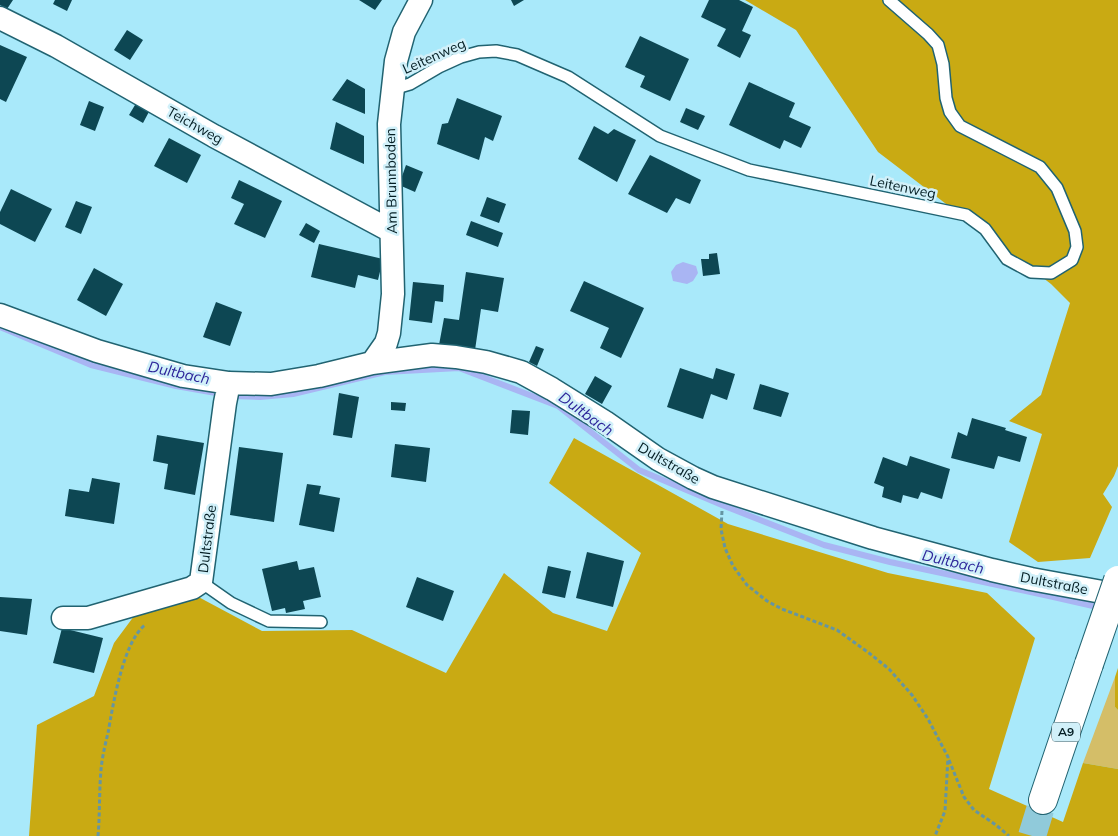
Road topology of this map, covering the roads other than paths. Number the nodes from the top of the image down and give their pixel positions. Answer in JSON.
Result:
{"nodes":[{"id":1,"x":421,"y":0,"type":"edge"},
{"id":2,"x":889,"y":0,"type":"edge"},
{"id":3,"x":0,"y":18,"type":"edge"},
{"id":4,"x":393,"y":89,"type":"junction"},
{"id":5,"x":392,"y":231,"type":"junction"},
{"id":6,"x":0,"y":315,"type":"edge"},
{"id":7,"x":372,"y":363,"type":"junction"},
{"id":8,"x":227,"y":392,"type":"junction"},
{"id":9,"x":1118,"y":580,"type":"edge"},
{"id":10,"x":201,"y":582,"type":"junction"},
{"id":11,"x":1118,"y":595,"type":"edge"},
{"id":12,"x":63,"y":618,"type":"dead end"},
{"id":13,"x":321,"y":622,"type":"dead end"},
{"id":14,"x":1043,"y":800,"type":"tunnel mouth"}],
"edges":[{"from":1,"to":4,"type":"street","name":"Am Brunnboden"},
{"from":2,"to":4,"type":"lane","name":"Leitenweg"},
{"from":3,"to":5,"type":"street","name":"Teichweg"},
{"from":4,"to":5,"type":"street","name":"Am Brunnboden"},
{"from":5,"to":7,"type":"street","name":"Am Brunnboden"},
{"from":6,"to":8,"type":"street","name":"Dultstraße"},
{"from":7,"to":8,"type":"street","name":"Dultstraße"},
{"from":7,"to":11,"type":"street","name":"Dultstraße"},
{"from":8,"to":10,"type":"street","name":"Dultstraße"},
{"from":9,"to":14,"type":"highway","number":"A9","bridge":true},
{"from":10,"to":12,"type":"street","name":"Dultstraße"},
{"from":10,"to":13,"type":"lane"}]}
